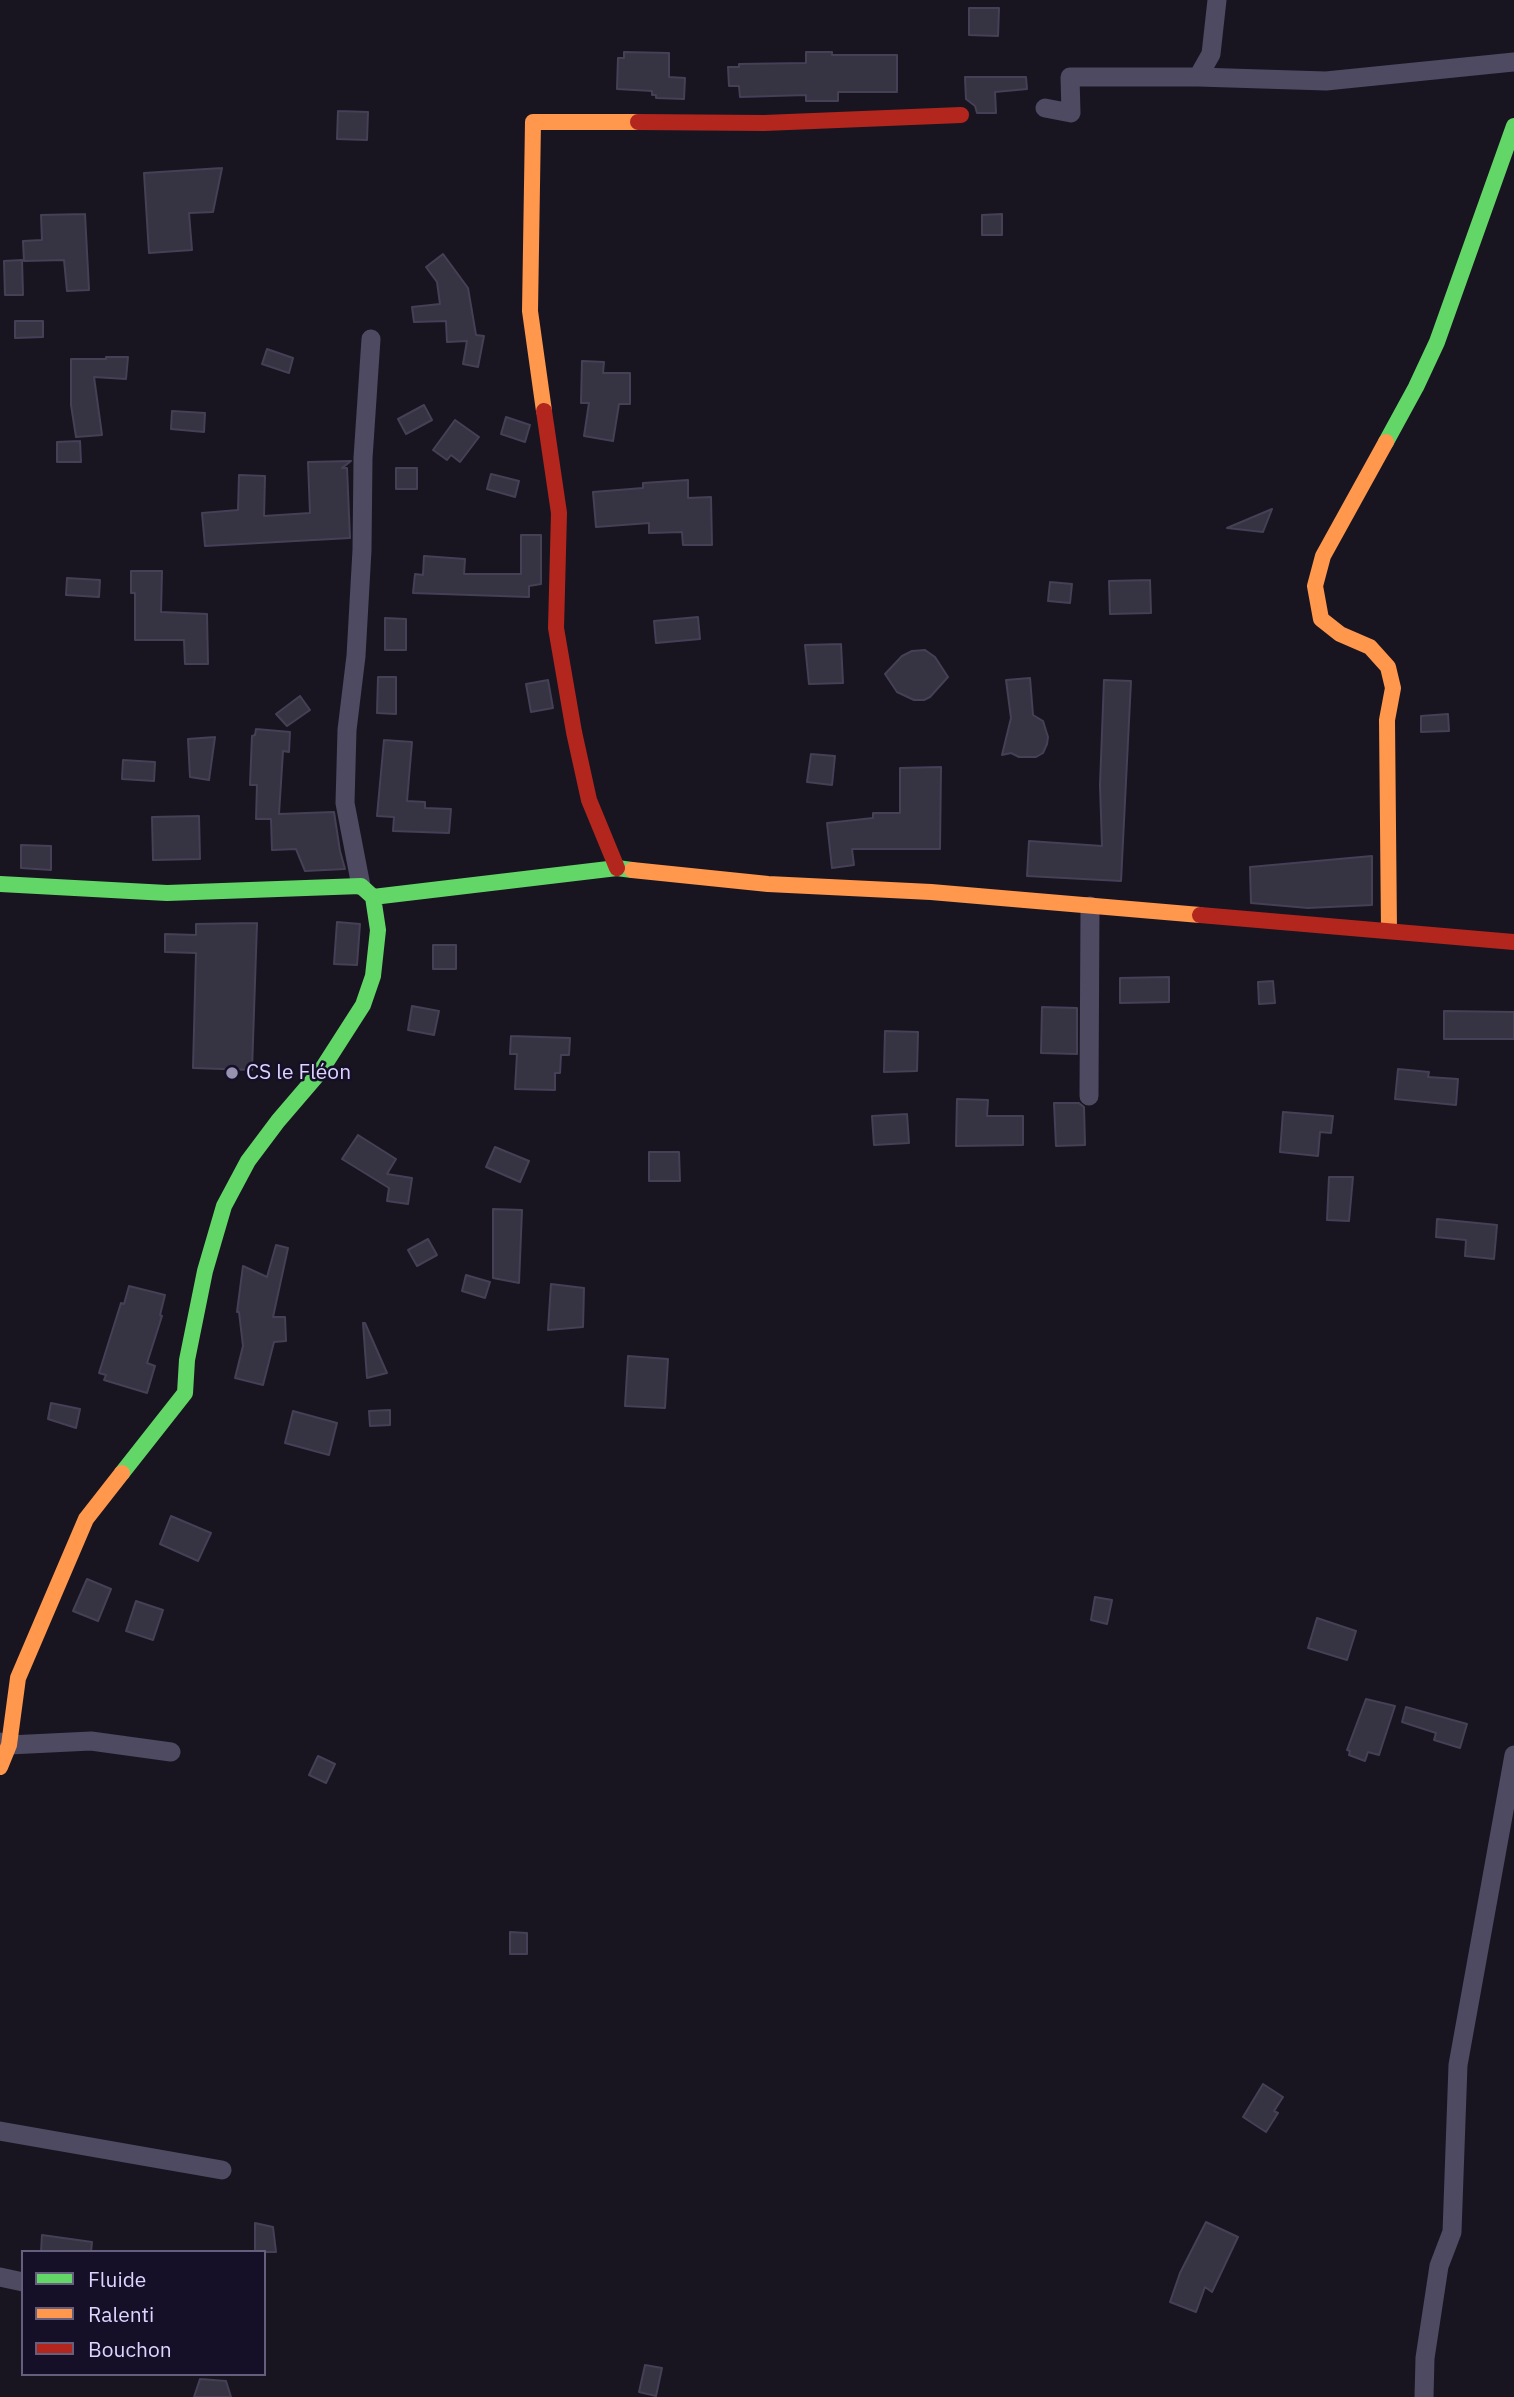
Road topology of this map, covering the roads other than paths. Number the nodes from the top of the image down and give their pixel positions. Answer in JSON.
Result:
{"nodes":[{"id":1,"x":1217,"y":0,"type":"edge"},
{"id":2,"x":1514,"y":62,"type":"edge"},
{"id":3,"x":1198,"y":76,"type":"junction"},
{"id":4,"x":1045,"y":108,"type":"dead end"},
{"id":5,"x":961,"y":115,"type":"dead end"},
{"id":6,"x":1514,"y":126,"type":"edge"},
{"id":7,"x":370,"y":339,"type":"dead end"},
{"id":8,"x":617,"y":867,"type":"junction"},
{"id":9,"x":0,"y":884,"type":"edge"},
{"id":10,"x":367,"y":891,"type":"junction"},
{"id":11,"x":1090,"y":906,"type":"junction"},
{"id":12,"x":1389,"y":931,"type":"junction"},
{"id":13,"x":1514,"y":942,"type":"edge"},
{"id":14,"x":1089,"y":1096,"type":"dead end"},
{"id":15,"x":5,"y":1743,"type":"edge"},
{"id":16,"x":171,"y":1752,"type":"dead end"},
{"id":17,"x":1514,"y":1755,"type":"edge"},
{"id":18,"x":0,"y":1768,"type":"edge"},
{"id":19,"x":1509,"y":1805,"type":"edge"},
{"id":20,"x":0,"y":2131,"type":"edge"},
{"id":21,"x":222,"y":2170,"type":"dead end"},
{"id":22,"x":0,"y":2277,"type":"edge"},
{"id":23,"x":21,"y":2282,"type":"edge"},
{"id":24,"x":1424,"y":2397,"type":"edge"}],
"edges":[{"from":1,"to":3,"type":"street"},
{"from":2,"to":3,"type":"street"},
{"from":3,"to":4,"type":"street"},
{"from":5,"to":8,"type":"street"},
{"from":6,"to":12,"type":"street"},
{"from":7,"to":10,"type":"street"},
{"from":8,"to":10,"type":"street"},
{"from":8,"to":11,"type":"street"},
{"from":9,"to":10,"type":"street"},
{"from":10,"to":15,"type":"street"},
{"from":11,"to":12,"type":"street"},
{"from":11,"to":14,"type":"street"},
{"from":12,"to":13,"type":"street"},
{"from":15,"to":16,"type":"street"},
{"from":15,"to":18,"type":"street"},
{"from":17,"to":19,"type":"street"},
{"from":19,"to":24,"type":"street"},
{"from":20,"to":21,"type":"street"},
{"from":22,"to":23,"type":"street"}]}
